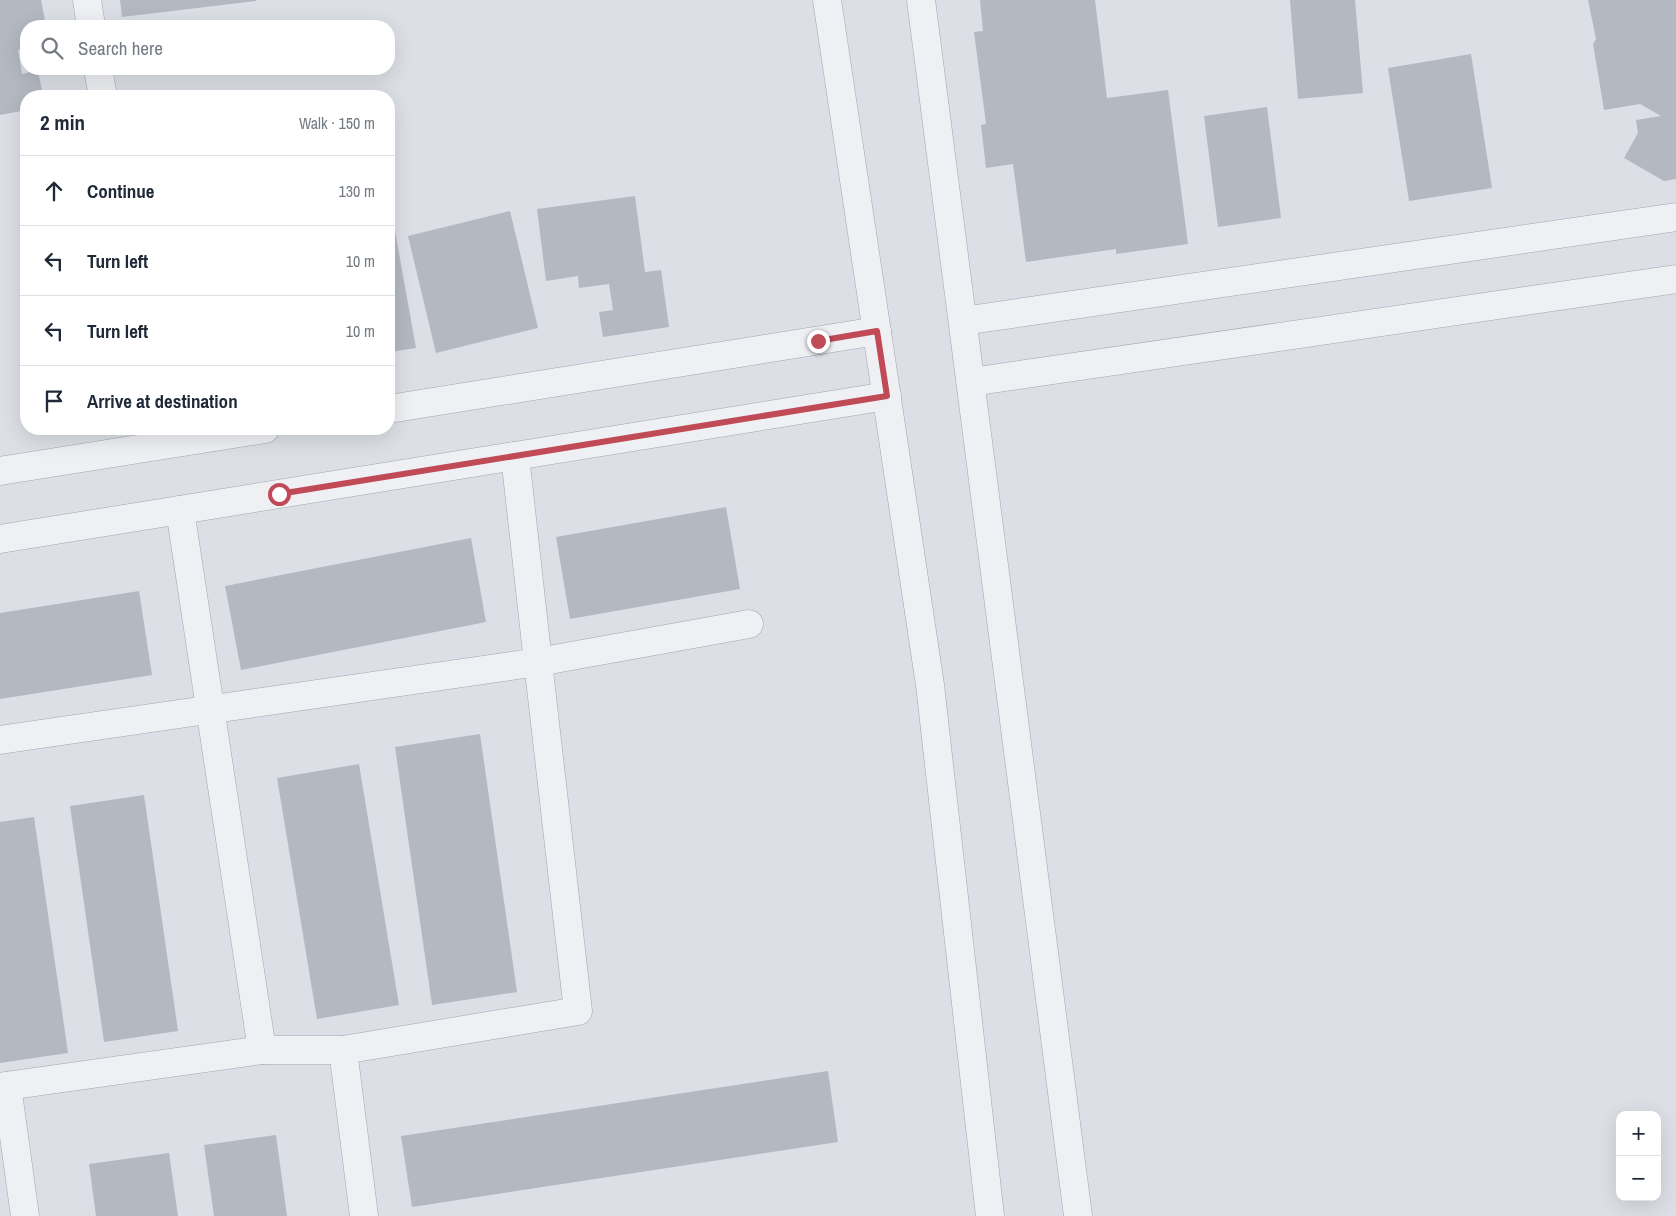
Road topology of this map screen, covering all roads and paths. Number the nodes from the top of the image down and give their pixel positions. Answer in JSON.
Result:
{"nodes":[{"id":1,"x":87,"y":0,"type":"edge"},
{"id":2,"x":827,"y":0,"type":"edge"},
{"id":3,"x":921,"y":0,"type":"edge"},
{"id":4,"x":90,"y":20,"type":"edge"},
{"id":5,"x":99,"y":75,"type":"edge"},
{"id":6,"x":102,"y":90,"type":"edge"},
{"id":7,"x":1676,"y":217,"type":"edge"},
{"id":8,"x":1676,"y":280,"type":"edge"},
{"id":9,"x":963,"y":321,"type":"junction"},
{"id":10,"x":877,"y":331,"type":"junction"},
{"id":11,"x":971,"y":382,"type":"junction"},
{"id":12,"x":887,"y":396,"type":"junction"},
{"id":13,"x":395,"y":408,"type":"edge"},
{"id":14,"x":226,"y":435,"type":"edge"},
{"id":15,"x":515,"y":456,"type":"junction"},
{"id":16,"x":0,"y":471,"type":"edge"},
{"id":17,"x":180,"y":510,"type":"junction"},
{"id":18,"x":0,"y":539,"type":"edge"},
{"id":19,"x":749,"y":624,"type":"dead end"},
{"id":20,"x":538,"y":662,"type":"junction"},
{"id":21,"x":210,"y":709,"type":"junction"},
{"id":22,"x":0,"y":740,"type":"edge"},
{"id":23,"x":262,"y":1050,"type":"junction"},
{"id":24,"x":343,"y":1050,"type":"junction"},
{"id":25,"x":4,"y":1087,"type":"edge"},
{"id":26,"x":25,"y":1216,"type":"edge"},
{"id":27,"x":364,"y":1216,"type":"edge"},
{"id":28,"x":990,"y":1216,"type":"edge"},
{"id":29,"x":1078,"y":1216,"type":"edge"}],
"edges":[{"from":1,"to":4,"type":"street"},
{"from":2,"to":10,"type":"street"},
{"from":3,"to":9,"type":"street"},
{"from":5,"to":6,"type":"street"},
{"from":7,"to":9,"type":"street"},
{"from":8,"to":11,"type":"street"},
{"from":9,"to":11,"type":"street"},
{"from":10,"to":12,"type":"street"},
{"from":10,"to":13,"type":"street"},
{"from":11,"to":29,"type":"street"},
{"from":12,"to":15,"type":"street"},
{"from":12,"to":28,"type":"street"},
{"from":14,"to":16,"type":"street"},
{"from":15,"to":17,"type":"street"},
{"from":15,"to":20,"type":"street"},
{"from":17,"to":18,"type":"street"},
{"from":17,"to":21,"type":"street"},
{"from":19,"to":20,"type":"street"},
{"from":20,"to":21,"type":"street"},
{"from":20,"to":24,"type":"street"},
{"from":21,"to":22,"type":"street"},
{"from":21,"to":23,"type":"street"},
{"from":23,"to":24,"type":"street"},
{"from":23,"to":25,"type":"street"},
{"from":24,"to":27,"type":"street"},
{"from":25,"to":26,"type":"street"}]}
